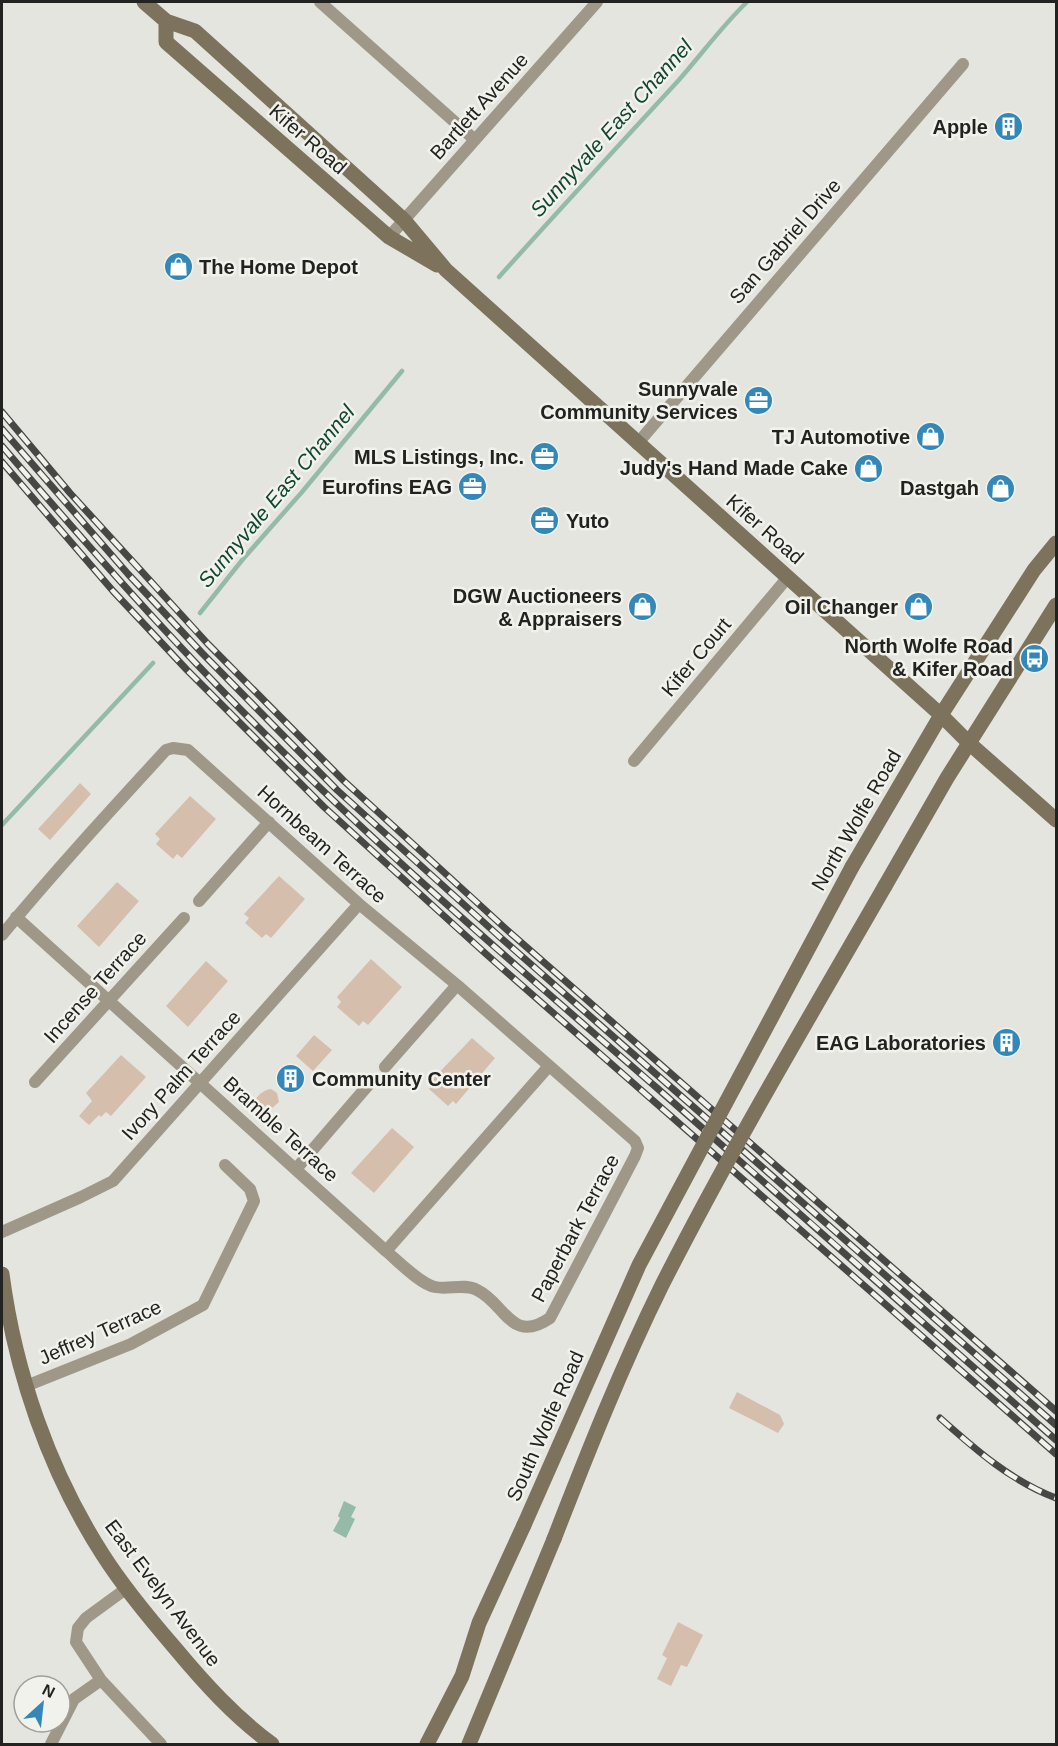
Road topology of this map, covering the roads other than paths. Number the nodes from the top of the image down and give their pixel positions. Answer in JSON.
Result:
{"nodes":[{"id":1,"x":144,"y":2,"type":"edge"},
{"id":2,"x":320,"y":2,"type":"edge"},
{"id":3,"x":579,"y":2,"type":"edge"},
{"id":4,"x":593,"y":6,"type":"edge"},
{"id":5,"x":166,"y":21,"type":"junction"},
{"id":6,"x":963,"y":64,"type":"dead end"},
{"id":7,"x":475,"y":140,"type":"junction"},
{"id":8,"x":404,"y":220,"type":"junction"},
{"id":9,"x":389,"y":237,"type":"junction"},
{"id":10,"x":446,"y":270,"type":"junction"},
{"id":11,"x":637,"y":444,"type":"junction"},
{"id":12,"x":1056,"y":543,"type":"edge"},
{"id":13,"x":788,"y":577,"type":"junction"},
{"id":14,"x":1056,"y":606,"type":"edge"},
{"id":15,"x":941,"y":715,"type":"junction"},
{"id":16,"x":969,"y":743,"type":"junction"},
{"id":17,"x":634,"y":761,"type":"dead end"},
{"id":18,"x":1056,"y":820,"type":"edge"},
{"id":19,"x":269,"y":822,"type":"junction"},
{"id":20,"x":199,"y":901,"type":"dead end"},
{"id":21,"x":359,"y":904,"type":"junction"},
{"id":22,"x":16,"y":917,"type":"junction"},
{"id":23,"x":184,"y":918,"type":"dead end"},
{"id":24,"x":2,"y":935,"type":"edge"},
{"id":25,"x":457,"y":985,"type":"junction"},
{"id":26,"x":109,"y":1000,"type":"junction"},
{"id":27,"x":549,"y":1066,"type":"junction"},
{"id":28,"x":385,"y":1067,"type":"dead end"},
{"id":29,"x":34,"y":1082,"type":"dead end"},
{"id":30,"x":201,"y":1082,"type":"junction"},
{"id":31,"x":370,"y":1083,"type":"dead end"},
{"id":32,"x":711,"y":1130,"type":"joint"},
{"id":33,"x":635,"y":1141,"type":"joint"},
{"id":34,"x":225,"y":1164,"type":"dead end"},
{"id":35,"x":296,"y":1169,"type":"junction"},
{"id":36,"x":2,"y":1232,"type":"edge"},
{"id":37,"x":386,"y":1251,"type":"junction"},
{"id":38,"x":2,"y":1274,"type":"edge"},
{"id":39,"x":537,"y":1327,"type":"joint"},
{"id":40,"x":26,"y":1386,"type":"junction"},
{"id":41,"x":127,"y":1587,"type":"junction"},
{"id":42,"x":101,"y":1680,"type":"junction"},
{"id":43,"x":51,"y":1744,"type":"edge"},
{"id":44,"x":161,"y":1744,"type":"edge"},
{"id":45,"x":272,"y":1744,"type":"edge"},
{"id":46,"x":427,"y":1744,"type":"edge"},
{"id":47,"x":469,"y":1744,"type":"edge"}],
"edges":[{"from":1,"to":5,"type":"main road","name":"Kifer Road"},
{"from":2,"to":7,"type":"street"},
{"from":3,"to":4,"type":"street"},
{"from":4,"to":7,"type":"street","name":"Bartlett Avenue"},
{"from":5,"to":8,"type":"main road","name":"Kifer Road"},
{"from":5,"to":9,"type":"main road","name":"Kifer Road"},
{"from":6,"to":11,"type":"street","name":"San Gabriel Drive"},
{"from":7,"to":8,"type":"street","name":"Bartlett Avenue"},
{"from":8,"to":9,"type":"street","name":"Bartlett Avenue"},
{"from":8,"to":10,"type":"main road","name":"Kifer Road"},
{"from":9,"to":10,"type":"main road","name":"Kifer Road"},
{"from":10,"to":11,"type":"main road","name":"Kifer Road"},
{"from":11,"to":13,"type":"main road","name":"Kifer Road"},
{"from":12,"to":15,"type":"main road","name":"North Wolfe Road"},
{"from":13,"to":15,"type":"main road","name":"Kifer Road"},
{"from":13,"to":17,"type":"street","name":"Kifer Court"},
{"from":14,"to":16,"type":"main road"},
{"from":15,"to":16,"type":"main road","name":"Kifer Road"},
{"from":15,"to":32,"type":"main road","name":"North Wolfe Road","bridge":true},
{"from":16,"to":18,"type":"main road","name":"Kifer Road"},
{"from":16,"to":47,"type":"main road","bridge":true},
{"from":19,"to":20,"type":"street"},
{"from":19,"to":21,"type":"street","name":"Hornbeam Terrace"},
{"from":19,"to":22,"type":"street","name":"Hornbeam Terrace"},
{"from":21,"to":25,"type":"street","name":"Hornbeam Terrace"},
{"from":21,"to":30,"type":"street","name":"Ivory Palm Terrace"},
{"from":22,"to":24,"type":"street","name":"Hornbeam Terrace"},
{"from":22,"to":26,"type":"street","name":"Bramble Terrace"},
{"from":23,"to":26,"type":"street","name":"Incense Terrace"},
{"from":25,"to":27,"type":"street","name":"Hornbeam Terrace"},
{"from":25,"to":28,"type":"street"},
{"from":26,"to":29,"type":"street","name":"Incense Terrace"},
{"from":26,"to":30,"type":"street","name":"Bramble Terrace"},
{"from":27,"to":33,"type":"street","name":"Hornbeam Terrace"},
{"from":27,"to":37,"type":"street"},
{"from":30,"to":35,"type":"street","name":"Bramble Terrace"},
{"from":30,"to":36,"type":"street","name":"Ivory Palm Terrace"},
{"from":31,"to":35,"type":"street"},
{"from":32,"to":46,"type":"main road","name":"South Wolfe Road","bridge":true},
{"from":33,"to":39,"type":"street","name":"Paperbark Terrace"},
{"from":34,"to":40,"type":"street","name":"Jeffrey Terrace"},
{"from":35,"to":37,"type":"street","name":"Bramble Terrace"},
{"from":37,"to":39,"type":"street","name":"Bramble Terrace"},
{"from":38,"to":40,"type":"main road","name":"East Evelyn Avenue"},
{"from":40,"to":41,"type":"main road","name":"East Evelyn Avenue"},
{"from":41,"to":42,"type":"street"},
{"from":41,"to":45,"type":"main road","name":"East Evelyn Avenue"},
{"from":42,"to":43,"type":"street"},
{"from":42,"to":44,"type":"street"}]}
